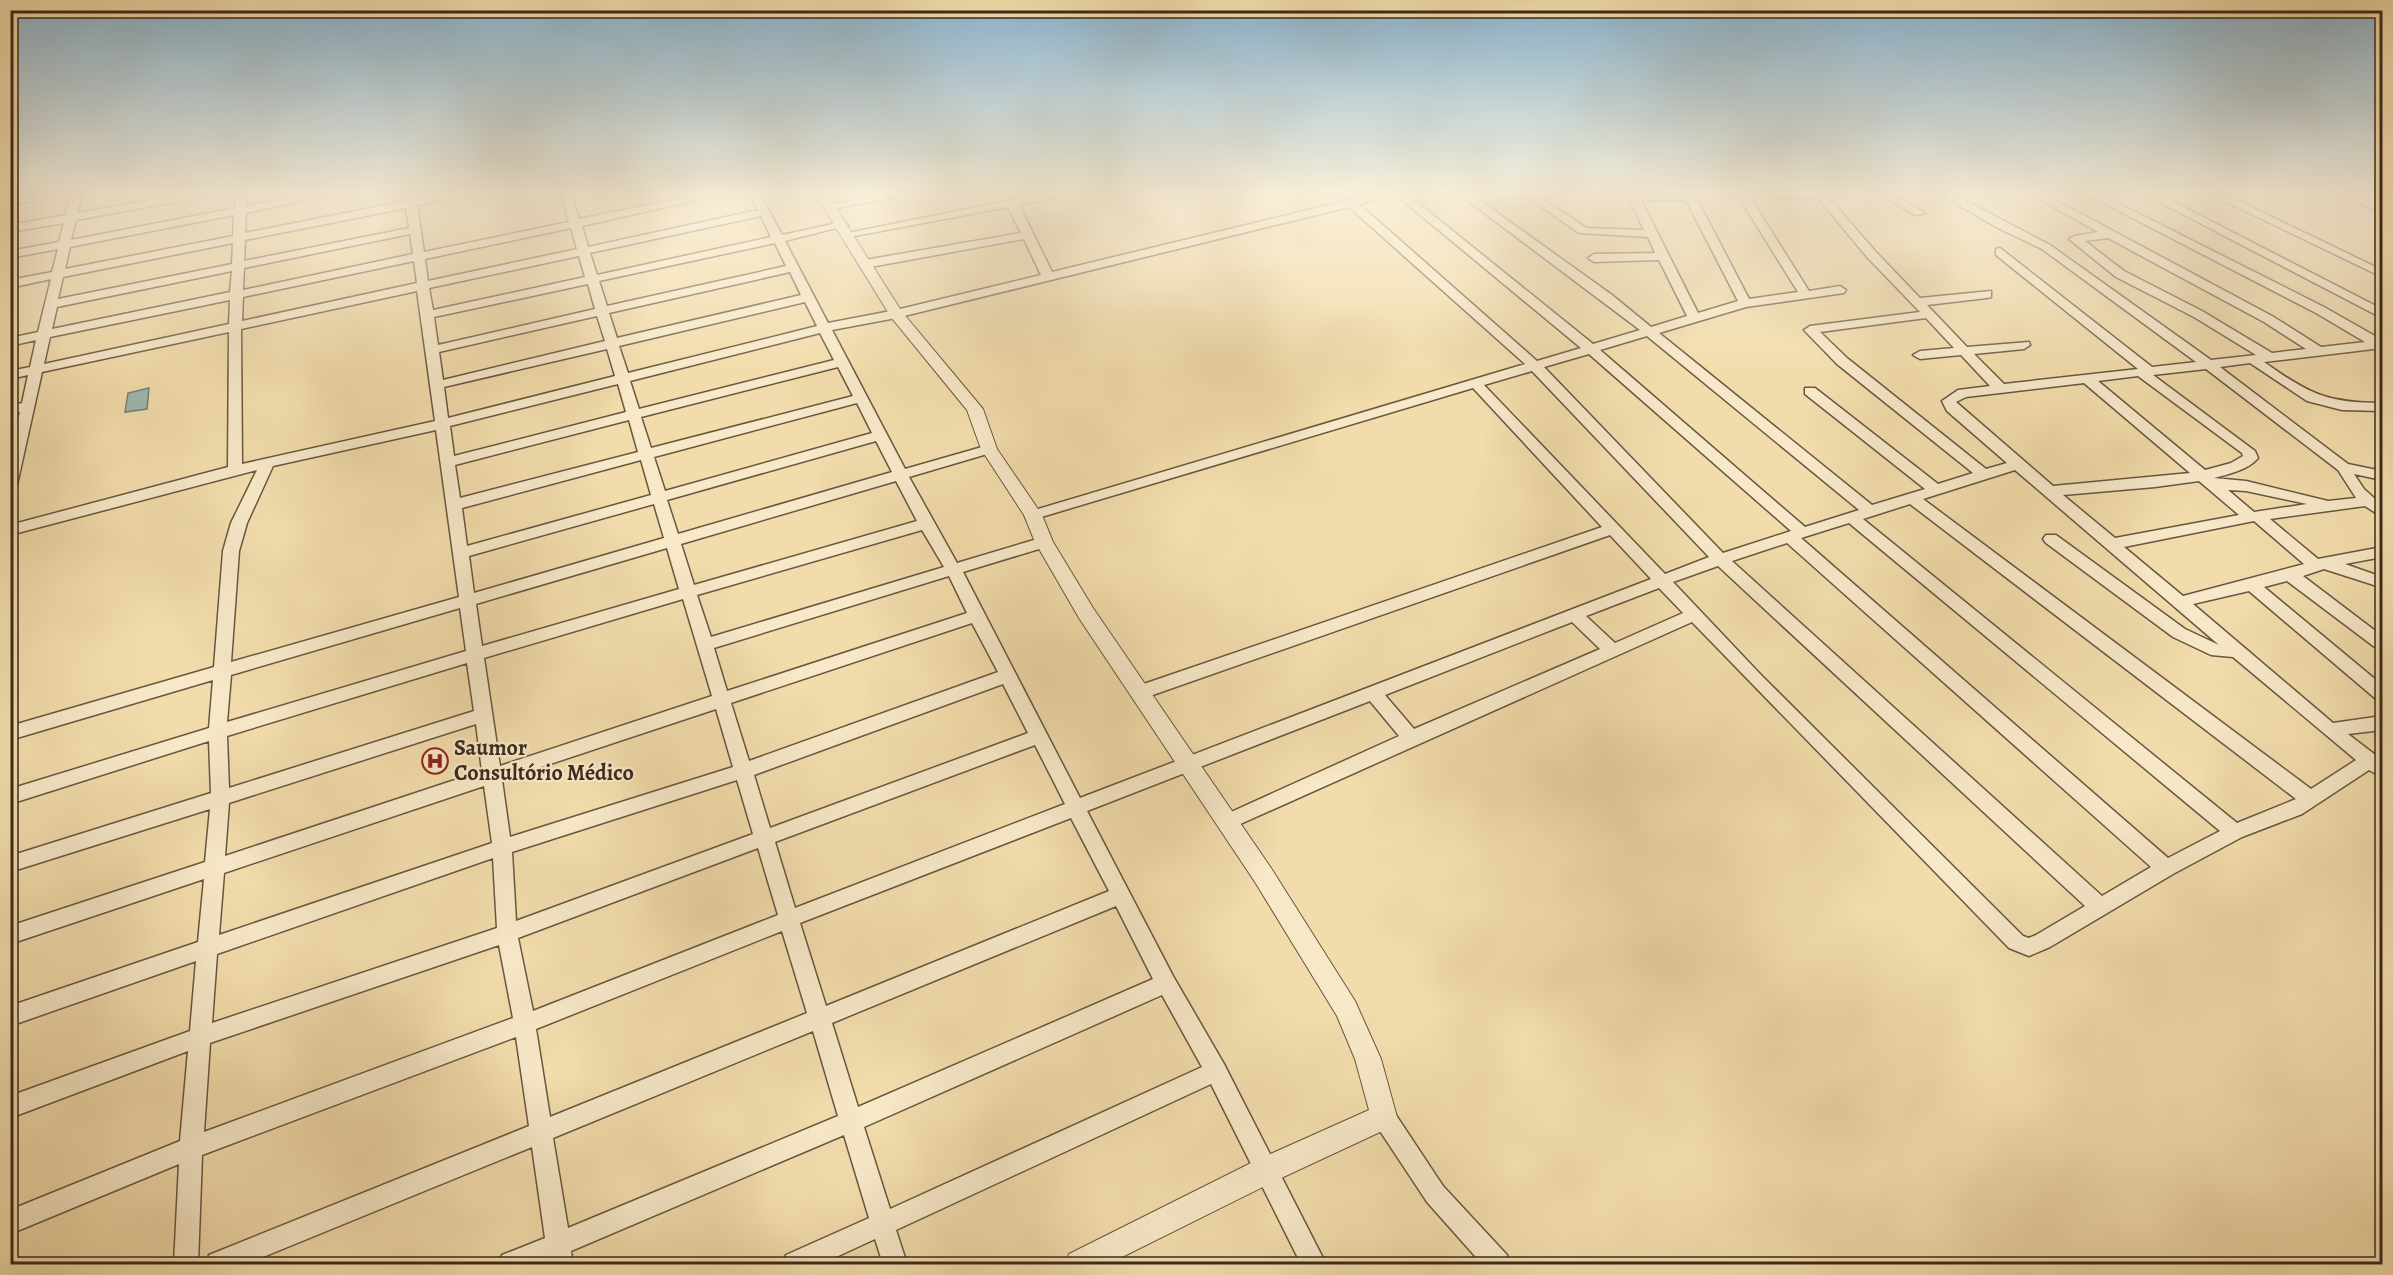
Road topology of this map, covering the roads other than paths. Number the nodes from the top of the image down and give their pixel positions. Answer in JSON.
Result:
{"nodes":[{"id":1,"x":63,"y":254,"type":"edge"},
{"id":2,"x":163,"y":254,"type":"edge"},
{"id":3,"x":238,"y":254,"type":"edge"},
{"id":4,"x":296,"y":254,"type":"edge"},
{"id":5,"x":431,"y":254,"type":"edge"},
{"id":6,"x":577,"y":254,"type":"edge"},
{"id":7,"x":584,"y":254,"type":"edge"},
{"id":8,"x":709,"y":254,"type":"edge"},
{"id":9,"x":786,"y":254,"type":"edge"},
{"id":10,"x":859,"y":254,"type":"edge"},
{"id":11,"x":926,"y":254,"type":"edge"},
{"id":12,"x":1036,"y":254,"type":"edge"},
{"id":13,"x":1144,"y":254,"type":"edge"},
{"id":14,"x":1408,"y":254,"type":"edge"},
{"id":15,"x":1473,"y":254,"type":"edge"},
{"id":16,"x":1546,"y":254,"type":"edge"},
{"id":17,"x":1719,"y":254,"type":"edge"},
{"id":18,"x":1784,"y":254,"type":"edge"},
{"id":19,"x":1871,"y":254,"type":"edge"},
{"id":20,"x":2002,"y":254,"type":"edge"},
{"id":21,"x":2052,"y":254,"type":"edge"},
{"id":22,"x":2087,"y":254,"type":"edge"},
{"id":23,"x":2146,"y":254,"type":"edge"},
{"id":24,"x":2209,"y":254,"type":"edge"},
{"id":25,"x":2265,"y":254,"type":"edge"},
{"id":26,"x":2339,"y":254,"type":"edge"},
{"id":27,"x":419,"y":256,"type":"junction"},
{"id":28,"x":1663,"y":256,"type":"joint"},
{"id":29,"x":1593,"y":258,"type":"dead end"},
{"id":30,"x":865,"y":264,"type":"junction"},
{"id":31,"x":238,"y":265,"type":"junction"},
{"id":32,"x":793,"y":268,"type":"junction"},
{"id":33,"x":58,"y":274,"type":"junction"},
{"id":34,"x":2382,"y":274,"type":"edge"},
{"id":35,"x":1047,"y":277,"type":"junction"},
{"id":36,"x":592,"y":280,"type":"junction"},
{"id":37,"x":10,"y":284,"type":"edge"},
{"id":38,"x":423,"y":286,"type":"junction"},
{"id":39,"x":1840,"y":290,"type":"dead end"},
{"id":40,"x":1987,"y":294,"type":"dead end"},
{"id":41,"x":1806,"y":295,"type":"junction"},
{"id":42,"x":237,"y":296,"type":"junction"},
{"id":43,"x":808,"y":297,"type":"junction"},
{"id":44,"x":1919,"y":302,"type":"junction"},
{"id":45,"x":2382,"y":302,"type":"edge"},
{"id":46,"x":1745,"y":303,"type":"junction"},
{"id":47,"x":51,"y":304,"type":"junction"},
{"id":48,"x":2369,"y":307,"type":"junction"},
{"id":49,"x":603,"y":311,"type":"junction"},
{"id":50,"x":896,"y":314,"type":"junction"},
{"id":51,"x":1930,"y":314,"type":"junction"},
{"id":52,"x":2382,"y":314,"type":"edge"},
{"id":53,"x":427,"y":315,"type":"junction"},
{"id":54,"x":1694,"y":318,"type":"junction"},
{"id":55,"x":235,"y":327,"type":"junction"},
{"id":56,"x":824,"y":328,"type":"junction"},
{"id":57,"x":1649,"y":332,"type":"junction"},
{"id":58,"x":45,"y":335,"type":"junction"},
{"id":59,"x":10,"y":342,"type":"edge"},
{"id":60,"x":612,"y":343,"type":"junction"},
{"id":61,"x":2380,"y":344,"type":"edge"},
{"id":62,"x":2024,"y":345,"type":"dead end"},
{"id":63,"x":1591,"y":349,"type":"junction"},
{"id":64,"x":431,"y":350,"type":"junction"},
{"id":65,"x":1965,"y":351,"type":"junction"},
{"id":66,"x":2318,"y":351,"type":"junction"},
{"id":67,"x":1920,"y":355,"type":"dead end"},
{"id":68,"x":2269,"y":357,"type":"junction"},
{"id":69,"x":2252,"y":359,"type":"junction"},
{"id":70,"x":840,"y":362,"type":"junction"},
{"id":71,"x":2208,"y":364,"type":"junction"},
{"id":72,"x":1534,"y":365,"type":"junction"},
{"id":73,"x":37,"y":370,"type":"junction"},
{"id":74,"x":2146,"y":373,"type":"junction"},
{"id":75,"x":10,"y":375,"type":"edge"},
{"id":76,"x":2087,"y":379,"type":"junction"},
{"id":77,"x":622,"y":380,"type":"junction"},
{"id":78,"x":1475,"y":383,"type":"junction"},
{"id":79,"x":437,"y":385,"type":"junction"},
{"id":80,"x":2001,"y":389,"type":"junction"},
{"id":81,"x":1810,"y":391,"type":"dead end"},
{"id":82,"x":861,"y":398,"type":"junction"},
{"id":83,"x":28,"y":406,"type":"junction"},
{"id":84,"x":2382,"y":407,"type":"edge"},
{"id":85,"x":10,"y":410,"type":"edge"},
{"id":86,"x":633,"y":415,"type":"junction"},
{"id":87,"x":442,"y":424,"type":"junction"},
{"id":88,"x":880,"y":435,"type":"junction"},
{"id":89,"x":15,"y":447,"type":"edge"},
{"id":90,"x":989,"y":449,"type":"junction"},
{"id":91,"x":646,"y":454,"type":"junction"},
{"id":92,"x":448,"y":462,"type":"junction"},
{"id":93,"x":267,"y":463,"type":"junction"},
{"id":94,"x":2018,"y":464,"type":"junction"},
{"id":95,"x":2344,"y":468,"type":"junction"},
{"id":96,"x":235,"y":470,"type":"junction"},
{"id":97,"x":1984,"y":475,"type":"junction"},
{"id":98,"x":902,"y":476,"type":"junction"},
{"id":99,"x":2382,"y":476,"type":"edge"},
{"id":100,"x":2208,"y":480,"type":"junction"},
{"id":101,"x":11,"y":484,"type":"edge"},
{"id":102,"x":1936,"y":490,"type":"junction"},
{"id":103,"x":2049,"y":490,"type":"junction"},
{"id":104,"x":660,"y":497,"type":"junction"},
{"id":105,"x":1912,"y":498,"type":"junction"},
{"id":106,"x":2367,"y":501,"type":"junction"},
{"id":107,"x":453,"y":505,"type":"junction"},
{"id":108,"x":2331,"y":506,"type":"junction"},
{"id":109,"x":1870,"y":511,"type":"junction"},
{"id":110,"x":2382,"y":512,"type":"edge"},
{"id":111,"x":1033,"y":515,"type":"junction"},
{"id":112,"x":2254,"y":516,"type":"junction"},
{"id":113,"x":1851,"y":517,"type":"junction"},
{"id":114,"x":926,"y":524,"type":"junction"},
{"id":115,"x":1612,"y":529,"type":"junction"},
{"id":116,"x":10,"y":530,"type":"edge"},
{"id":117,"x":1797,"y":535,"type":"junction"},
{"id":118,"x":2051,"y":539,"type":"dead end"},
{"id":119,"x":673,"y":542,"type":"junction"},
{"id":120,"x":1044,"y":542,"type":"junction"},
{"id":121,"x":2111,"y":544,"type":"junction"},
{"id":122,"x":2382,"y":552,"type":"edge"},
{"id":123,"x":460,"y":553,"type":"junction"},
{"id":124,"x":2353,"y":556,"type":"junction"},
{"id":125,"x":1720,"y":559,"type":"junction"},
{"id":126,"x":2320,"y":565,"type":"junction"},
{"id":127,"x":953,"y":569,"type":"junction"},
{"id":128,"x":2290,"y":575,"type":"junction"},
{"id":129,"x":1661,"y":581,"type":"junction"},
{"id":130,"x":2380,"y":583,"type":"edge"},
{"id":131,"x":2251,"y":584,"type":"junction"},
{"id":132,"x":688,"y":591,"type":"junction"},
{"id":133,"x":467,"y":602,"type":"junction"},
{"id":134,"x":2179,"y":602,"type":"junction"},
{"id":135,"x":1574,"y":614,"type":"junction"},
{"id":136,"x":1694,"y":615,"type":"junction"},
{"id":137,"x":975,"y":616,"type":"junction"},
{"id":138,"x":2382,"y":644,"type":"edge"},
{"id":139,"x":705,"y":645,"type":"junction"},
{"id":140,"x":1612,"y":650,"type":"junction"},
{"id":141,"x":2237,"y":651,"type":"junction"},
{"id":142,"x":475,"y":655,"type":"junction"},
{"id":143,"x":222,"y":672,"type":"junction"},
{"id":144,"x":1006,"y":676,"type":"junction"},
{"id":145,"x":1141,"y":692,"type":"junction"},
{"id":146,"x":1373,"y":693,"type":"junction"},
{"id":147,"x":2382,"y":694,"type":"edge"},
{"id":148,"x":722,"y":700,"type":"junction"},
{"id":149,"x":484,"y":715,"type":"junction"},
{"id":150,"x":2382,"y":723,"type":"edge"},
{"id":151,"x":2330,"y":730,"type":"junction"},
{"id":152,"x":218,"y":731,"type":"junction"},
{"id":153,"x":10,"y":733,"type":"edge"},
{"id":154,"x":1040,"y":736,"type":"junction"},
{"id":155,"x":1411,"y":738,"type":"junction"},
{"id":156,"x":1187,"y":765,"type":"junction"},
{"id":157,"x":2376,"y":766,"type":"edge"},
{"id":158,"x":742,"y":771,"type":"junction"},
{"id":159,"x":492,"y":776,"type":"junction"},
{"id":160,"x":10,"y":797,"type":"edge"},
{"id":161,"x":2310,"y":799,"type":"junction"},
{"id":162,"x":220,"y":800,"type":"junction"},
{"id":163,"x":1076,"y":809,"type":"junction"},
{"id":164,"x":1227,"y":822,"type":"junction"},
{"id":165,"x":2235,"y":832,"type":"junction"},
{"id":166,"x":765,"y":839,"type":"junction"},
{"id":167,"x":502,"y":848,"type":"junction"},
{"id":168,"x":10,"y":864,"type":"edge"},
{"id":169,"x":213,"y":868,"type":"junction"},
{"id":170,"x":2166,"y":868,"type":"junction"},
{"id":171,"x":1121,"y":895,"type":"junction"},
{"id":172,"x":2100,"y":907,"type":"junction"},
{"id":173,"x":789,"y":919,"type":"junction"},
{"id":174,"x":507,"y":933,"type":"junction"},
{"id":175,"x":10,"y":935,"type":"edge"},
{"id":176,"x":208,"y":950,"type":"junction"},
{"id":177,"x":1166,"y":983,"type":"junction"},
{"id":178,"x":10,"y":1016,"type":"edge"},
{"id":179,"x":820,"y":1018,"type":"junction"},
{"id":180,"x":525,"y":1024,"type":"junction"},
{"id":181,"x":200,"y":1037,"type":"junction"},
{"id":182,"x":1216,"y":1071,"type":"junction"},
{"id":183,"x":10,"y":1107,"type":"edge"},
{"id":184,"x":1384,"y":1116,"type":"junction"},
{"id":185,"x":852,"y":1121,"type":"junction"},
{"id":186,"x":542,"y":1132,"type":"junction"},
{"id":187,"x":190,"y":1148,"type":"junction"},
{"id":188,"x":1267,"y":1170,"type":"junction"},
{"id":189,"x":10,"y":1222,"type":"edge"},
{"id":190,"x":881,"y":1225,"type":"junction"},
{"id":191,"x":560,"y":1254,"type":"edge"},
{"id":192,"x":186,"y":1264,"type":"edge"},
{"id":193,"x":219,"y":1264,"type":"edge"},
{"id":194,"x":511,"y":1264,"type":"edge"},
{"id":195,"x":795,"y":1264,"type":"edge"},
{"id":196,"x":895,"y":1264,"type":"edge"},
{"id":197,"x":1079,"y":1264,"type":"edge"},
{"id":198,"x":1314,"y":1264,"type":"edge"},
{"id":199,"x":1498,"y":1264,"type":"edge"}],
"edges":[{"from":1,"to":33,"type":"street"},
{"from":2,"to":33,"type":"street"},
{"from":3,"to":31,"type":"street"},
{"from":4,"to":31,"type":"street"},
{"from":5,"to":27,"type":"street"},
{"from":6,"to":38,"type":"street"},
{"from":7,"to":36,"type":"street"},
{"from":8,"to":36,"type":"street"},
{"from":9,"to":32,"type":"street"},
{"from":10,"to":30,"type":"street"},
{"from":11,"to":30,"type":"street"},
{"from":12,"to":35,"type":"street"},
{"from":13,"to":35,"type":"street"},
{"from":14,"to":72,"type":"street"},
{"from":15,"to":63,"type":"street"},
{"from":16,"to":57,"type":"street"},
{"from":17,"to":46,"type":"street"},
{"from":18,"to":41,"type":"street"},
{"from":19,"to":44,"type":"street"},
{"from":20,"to":74,"type":"street"},
{"from":21,"to":71,"type":"street"},
{"from":22,"to":68,"type":"street"},
{"from":23,"to":66,"type":"street"},
{"from":24,"to":61,"type":"street"},
{"from":25,"to":48,"type":"street"},
{"from":26,"to":34,"type":"street"},
{"from":27,"to":38,"type":"street"},
{"from":27,"to":42,"type":"street"},
{"from":28,"to":29,"type":"street"},
{"from":28,"to":54,"type":"street"},
{"from":30,"to":50,"type":"street"},
{"from":31,"to":42,"type":"street"},
{"from":31,"to":47,"type":"street"},
{"from":32,"to":43,"type":"street"},
{"from":32,"to":49,"type":"street"},
{"from":33,"to":37,"type":"street"},
{"from":33,"to":47,"type":"street"},
{"from":35,"to":50,"type":"street"},
{"from":36,"to":49,"type":"street"},
{"from":36,"to":53,"type":"street"},
{"from":38,"to":53,"type":"street"},
{"from":38,"to":55,"type":"street"},
{"from":39,"to":41,"type":"street"},
{"from":40,"to":44,"type":"street"},
{"from":41,"to":46,"type":"street"},
{"from":42,"to":55,"type":"street"},
{"from":42,"to":58,"type":"street"},
{"from":43,"to":56,"type":"street"},
{"from":43,"to":60,"type":"street"},
{"from":44,"to":51,"type":"street"},
{"from":45,"to":48,"type":"street"},
{"from":46,"to":54,"type":"street"},
{"from":47,"to":58,"type":"street"},
{"from":48,"to":52,"type":"street"},
{"from":49,"to":60,"type":"street"},
{"from":49,"to":64,"type":"street"},
{"from":50,"to":56,"type":"street"},
{"from":50,"to":90,"type":"street"},
{"from":51,"to":65,"type":"street"},
{"from":51,"to":97,"type":"street"},
{"from":53,"to":64,"type":"street"},
{"from":54,"to":57,"type":"street"},
{"from":55,"to":73,"type":"street"},
{"from":55,"to":96,"type":"street"},
{"from":56,"to":70,"type":"street"},
{"from":56,"to":77,"type":"street"},
{"from":57,"to":63,"type":"street"},
{"from":57,"to":109,"type":"street"},
{"from":58,"to":59,"type":"street"},
{"from":58,"to":73,"type":"street"},
{"from":60,"to":77,"type":"street"},
{"from":60,"to":79,"type":"street"},
{"from":61,"to":66,"type":"street"},
{"from":62,"to":65,"type":"street"},
{"from":63,"to":72,"type":"street"},
{"from":63,"to":117,"type":"street"},
{"from":64,"to":79,"type":"street"},
{"from":65,"to":67,"type":"street"},
{"from":65,"to":80,"type":"street"},
{"from":66,"to":68,"type":"street"},
{"from":68,"to":69,"type":"street"},
{"from":69,"to":71,"type":"street"},
{"from":69,"to":84,"type":"street"},
{"from":70,"to":82,"type":"street"},
{"from":70,"to":86,"type":"street"},
{"from":71,"to":74,"type":"street"},
{"from":71,"to":95,"type":"street"},
{"from":72,"to":78,"type":"street"},
{"from":72,"to":125,"type":"street"},
{"from":73,"to":75,"type":"street"},
{"from":73,"to":83,"type":"street"},
{"from":74,"to":76,"type":"street"},
{"from":74,"to":100,"type":"street"},
{"from":76,"to":80,"type":"street"},
{"from":76,"to":100,"type":"street"},
{"from":77,"to":86,"type":"street"},
{"from":77,"to":87,"type":"street"},
{"from":78,"to":111,"type":"street"},
{"from":78,"to":115,"type":"street"},
{"from":79,"to":87,"type":"street"},
{"from":80,"to":94,"type":"street"},
{"from":81,"to":102,"type":"street"},
{"from":82,"to":88,"type":"street"},
{"from":82,"to":91,"type":"street"},
{"from":83,"to":85,"type":"street"},
{"from":83,"to":89,"type":"street"},
{"from":86,"to":91,"type":"street"},
{"from":86,"to":92,"type":"street"},
{"from":87,"to":92,"type":"street"},
{"from":87,"to":93,"type":"street"},
{"from":88,"to":98,"type":"street"},
{"from":88,"to":104,"type":"street"},
{"from":89,"to":101,"type":"street"},
{"from":90,"to":98,"type":"street"},
{"from":90,"to":111,"type":"street"},
{"from":91,"to":104,"type":"street"},
{"from":91,"to":107,"type":"street"},
{"from":92,"to":107,"type":"street"},
{"from":93,"to":96,"type":"street"},
{"from":93,"to":143,"type":"street"},
{"from":94,"to":97,"type":"street"},
{"from":94,"to":103,"type":"street"},
{"from":95,"to":99,"type":"street"},
{"from":95,"to":106,"type":"street"},
{"from":96,"to":116,"type":"street"},
{"from":97,"to":102,"type":"street"},
{"from":98,"to":114,"type":"street"},
{"from":98,"to":119,"type":"street"},
{"from":100,"to":103,"type":"street"},
{"from":100,"to":108,"type":"street"},
{"from":100,"to":112,"type":"street"},
{"from":102,"to":105,"type":"street"},
{"from":103,"to":121,"type":"street"},
{"from":104,"to":119,"type":"street"},
{"from":104,"to":123,"type":"street"},
{"from":105,"to":109,"type":"street"},
{"from":105,"to":161,"type":"street"},
{"from":106,"to":108,"type":"street"},
{"from":106,"to":110,"type":"street"},
{"from":107,"to":123,"type":"street"},
{"from":108,"to":112,"type":"street"},
{"from":109,"to":113,"type":"street"},
{"from":111,"to":120,"type":"street"},
{"from":112,"to":121,"type":"street"},
{"from":112,"to":126,"type":"street"},
{"from":113,"to":117,"type":"street"},
{"from":113,"to":165,"type":"street"},
{"from":114,"to":127,"type":"street"},
{"from":114,"to":132,"type":"street"},
{"from":115,"to":129,"type":"street"},
{"from":115,"to":145,"type":"street"},
{"from":117,"to":125,"type":"street"},
{"from":117,"to":170,"type":"street"},
{"from":118,"to":141,"type":"street"},
{"from":119,"to":132,"type":"street"},
{"from":119,"to":133,"type":"street"},
{"from":120,"to":127,"type":"street"},
{"from":120,"to":145,"type":"street"},
{"from":121,"to":134,"type":"street"},
{"from":122,"to":124,"type":"street"},
{"from":123,"to":133,"type":"street"},
{"from":124,"to":126,"type":"street"},
{"from":124,"to":130,"type":"street"},
{"from":125,"to":129,"type":"street"},
{"from":125,"to":172,"type":"street"},
{"from":126,"to":128,"type":"street"},
{"from":126,"to":130,"type":"street"},
{"from":127,"to":137,"type":"street"},
{"from":127,"to":139,"type":"street"},
{"from":128,"to":131,"type":"street"},
{"from":128,"to":138,"type":"street"},
{"from":129,"to":135,"type":"street"},
{"from":129,"to":136,"type":"street"},
{"from":131,"to":134,"type":"street"},
{"from":131,"to":147,"type":"street"},
{"from":132,"to":139,"type":"street"},
{"from":132,"to":142,"type":"street"},
{"from":133,"to":142,"type":"street"},
{"from":133,"to":143,"type":"street"},
{"from":134,"to":141,"type":"street"},
{"from":135,"to":140,"type":"street"},
{"from":135,"to":146,"type":"street"},
{"from":136,"to":140,"type":"street"},
{"from":136,"to":172,"type":"street"},
{"from":137,"to":144,"type":"street"},
{"from":137,"to":148,"type":"street"},
{"from":139,"to":148,"type":"street"},
{"from":140,"to":155,"type":"street"},
{"from":141,"to":151,"type":"street"},
{"from":142,"to":149,"type":"street"},
{"from":142,"to":152,"type":"street"},
{"from":143,"to":152,"type":"street"},
{"from":143,"to":153,"type":"street"},
{"from":144,"to":154,"type":"street"},
{"from":144,"to":158,"type":"street"},
{"from":145,"to":156,"type":"street"},
{"from":146,"to":155,"type":"street"},
{"from":146,"to":156,"type":"street"},
{"from":148,"to":158,"type":"street"},
{"from":148,"to":159,"type":"street"},
{"from":149,"to":159,"type":"street"},
{"from":149,"to":162,"type":"street"},
{"from":150,"to":151,"type":"street"},
{"from":151,"to":157,"type":"street"},
{"from":152,"to":160,"type":"street"},
{"from":152,"to":162,"type":"street"},
{"from":154,"to":163,"type":"street"},
{"from":154,"to":166,"type":"street"},
{"from":155,"to":164,"type":"street"},
{"from":156,"to":163,"type":"street"},
{"from":156,"to":164,"type":"street"},
{"from":157,"to":161,"type":"street"},
{"from":158,"to":166,"type":"street"},
{"from":158,"to":167,"type":"street"},
{"from":159,"to":167,"type":"street"},
{"from":159,"to":169,"type":"street"},
{"from":161,"to":165,"type":"street"},
{"from":162,"to":168,"type":"street"},
{"from":162,"to":169,"type":"street"},
{"from":163,"to":171,"type":"street"},
{"from":163,"to":173,"type":"street"},
{"from":164,"to":184,"type":"street"},
{"from":165,"to":170,"type":"street"},
{"from":166,"to":173,"type":"street"},
{"from":166,"to":174,"type":"street"},
{"from":167,"to":174,"type":"street"},
{"from":167,"to":176,"type":"street"},
{"from":169,"to":175,"type":"street"},
{"from":169,"to":176,"type":"street"},
{"from":170,"to":172,"type":"street"},
{"from":171,"to":177,"type":"street"},
{"from":171,"to":179,"type":"street"},
{"from":173,"to":179,"type":"street"},
{"from":173,"to":180,"type":"street"},
{"from":174,"to":180,"type":"street"},
{"from":174,"to":181,"type":"street"},
{"from":176,"to":178,"type":"street"},
{"from":176,"to":181,"type":"street"},
{"from":177,"to":182,"type":"street"},
{"from":177,"to":185,"type":"street"},
{"from":179,"to":185,"type":"street"},
{"from":179,"to":186,"type":"street"},
{"from":180,"to":186,"type":"street"},
{"from":180,"to":187,"type":"street"},
{"from":181,"to":183,"type":"street"},
{"from":181,"to":187,"type":"street"},
{"from":182,"to":188,"type":"street"},
{"from":182,"to":190,"type":"street"},
{"from":184,"to":188,"type":"street"},
{"from":184,"to":199,"type":"street"},
{"from":185,"to":190,"type":"street"},
{"from":185,"to":191,"type":"street"},
{"from":186,"to":191,"type":"street"},
{"from":186,"to":193,"type":"street"},
{"from":187,"to":189,"type":"street"},
{"from":187,"to":192,"type":"street"},
{"from":188,"to":197,"type":"street"},
{"from":188,"to":198,"type":"street"},
{"from":190,"to":195,"type":"street"},
{"from":190,"to":196,"type":"street"},
{"from":191,"to":194,"type":"street"}]}
